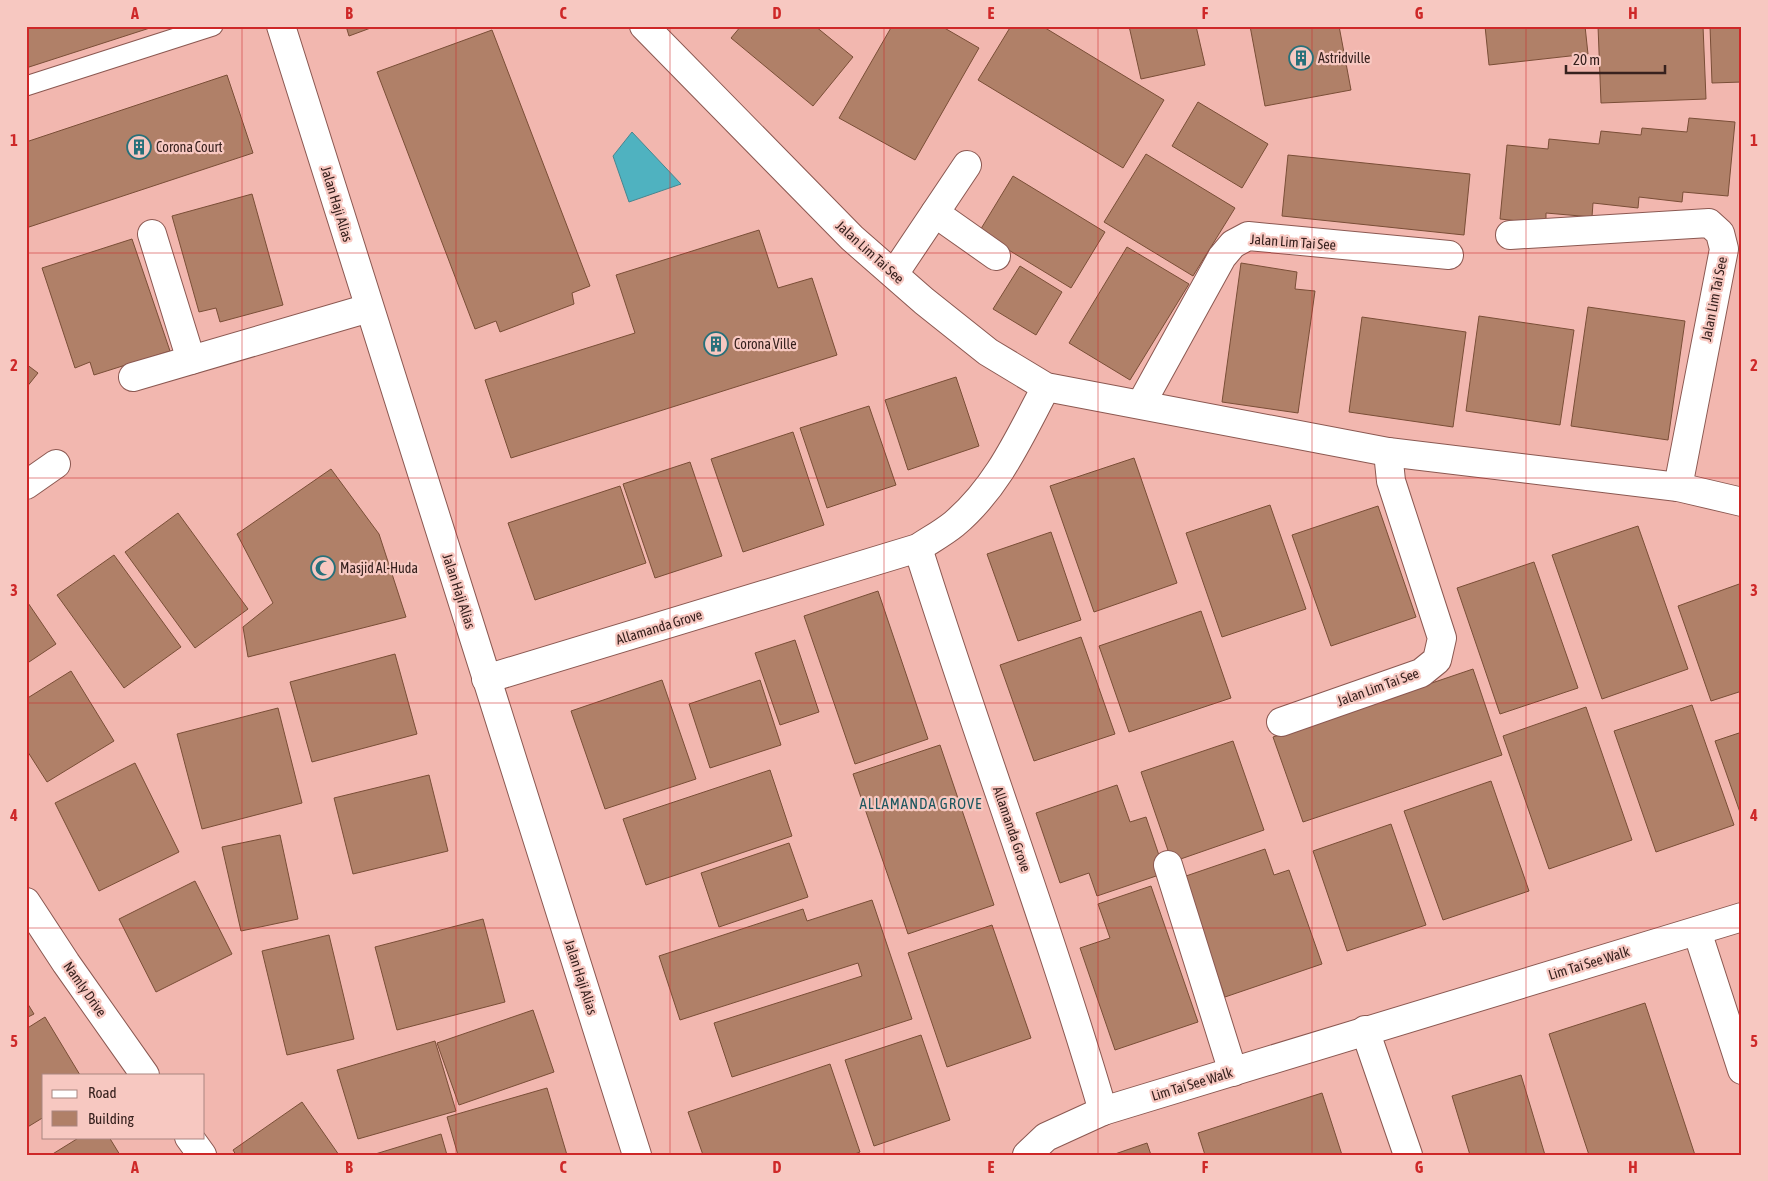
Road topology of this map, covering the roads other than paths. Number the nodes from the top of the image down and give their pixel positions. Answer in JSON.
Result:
{"nodes":[{"id":1,"x":214,"y":26,"type":"edge"},
{"id":2,"x":281,"y":26,"type":"edge"},
{"id":3,"x":644,"y":26,"type":"edge"},
{"id":4,"x":26,"y":86,"type":"edge"},
{"id":5,"x":967,"y":165,"type":"dead end"},
{"id":6,"x":935,"y":213,"type":"junction"},
{"id":7,"x":152,"y":234,"type":"dead end"},
{"id":8,"x":1510,"y":235,"type":"dead end"},
{"id":9,"x":1448,"y":255,"type":"dead end"},
{"id":10,"x":996,"y":256,"type":"dead end"},
{"id":11,"x":894,"y":274,"type":"junction"},
{"id":12,"x":369,"y":308,"type":"junction"},
{"id":13,"x":191,"y":360,"type":"junction"},
{"id":14,"x":133,"y":377,"type":"dead end"},
{"id":15,"x":1046,"y":387,"type":"junction"},
{"id":16,"x":1140,"y":404,"type":"junction"},
{"id":17,"x":1388,"y":452,"type":"junction"},
{"id":18,"x":56,"y":464,"type":"dead end"},
{"id":19,"x":26,"y":485,"type":"edge"},
{"id":20,"x":1678,"y":487,"type":"junction"},
{"id":21,"x":1742,"y":502,"type":"edge"},
{"id":22,"x":918,"y":548,"type":"junction"},
{"id":23,"x":486,"y":679,"type":"junction"},
{"id":24,"x":1281,"y":722,"type":"dead end"},
{"id":25,"x":1168,"y":866,"type":"dead end"},
{"id":26,"x":26,"y":902,"type":"edge"},
{"id":27,"x":1742,"y":917,"type":"edge"},
{"id":28,"x":1697,"y":931,"type":"junction"},
{"id":29,"x":1365,"y":1030,"type":"junction"},
{"id":30,"x":1742,"y":1070,"type":"edge"},
{"id":31,"x":1233,"y":1072,"type":"junction"},
{"id":32,"x":144,"y":1074,"type":"edge"},
{"id":33,"x":1103,"y":1111,"type":"junction"},
{"id":34,"x":190,"y":1138,"type":"edge"},
{"id":35,"x":202,"y":1155,"type":"edge"},
{"id":36,"x":637,"y":1155,"type":"edge"},
{"id":37,"x":1027,"y":1155,"type":"edge"},
{"id":38,"x":1408,"y":1155,"type":"edge"}],
"edges":[{"from":1,"to":4,"type":"lane"},
{"from":2,"to":12,"type":"street","name":"Jalan Haji Alias"},
{"from":3,"to":11,"type":"street","name":"Jalan Lim Tai See"},
{"from":5,"to":6,"type":"street"},
{"from":6,"to":10,"type":"street"},
{"from":6,"to":11,"type":"street"},
{"from":7,"to":13,"type":"street"},
{"from":8,"to":20,"type":"street","name":"Jalan Lim Tai See"},
{"from":9,"to":16,"type":"street","name":"Jalan Lim Tai See"},
{"from":11,"to":15,"type":"street","name":"Jalan Lim Tai See"},
{"from":12,"to":13,"type":"street"},
{"from":12,"to":23,"type":"street","name":"Jalan Haji Alias"},
{"from":13,"to":14,"type":"street"},
{"from":15,"to":16,"type":"street","name":"Jalan Lim Tai See"},
{"from":15,"to":22,"type":"street","name":"Allamanda Grove"},
{"from":16,"to":17,"type":"street","name":"Jalan Lim Tai See"},
{"from":17,"to":20,"type":"street","name":"Jalan Lim Tai See"},
{"from":17,"to":24,"type":"street","name":"Jalan Lim Tai See"},
{"from":18,"to":19,"type":"street"},
{"from":20,"to":21,"type":"street","name":"Jalan Lim Tai See"},
{"from":22,"to":23,"type":"street","name":"Allamanda Grove"},
{"from":22,"to":33,"type":"street","name":"Allamanda Grove"},
{"from":23,"to":36,"type":"street","name":"Jalan Haji Alias"},
{"from":25,"to":31,"type":"street"},
{"from":26,"to":32,"type":"street","name":"Namly Drive"},
{"from":27,"to":28,"type":"street","name":"Lim Tai See Walk"},
{"from":28,"to":29,"type":"street","name":"Lim Tai See Walk"},
{"from":28,"to":30,"type":"street"},
{"from":29,"to":31,"type":"street","name":"Lim Tai See Walk"},
{"from":29,"to":38,"type":"street"},
{"from":31,"to":33,"type":"street","name":"Lim Tai See Walk"},
{"from":33,"to":37,"type":"street","name":"Lim Tai See Walk"},
{"from":34,"to":35,"type":"street"}]}
